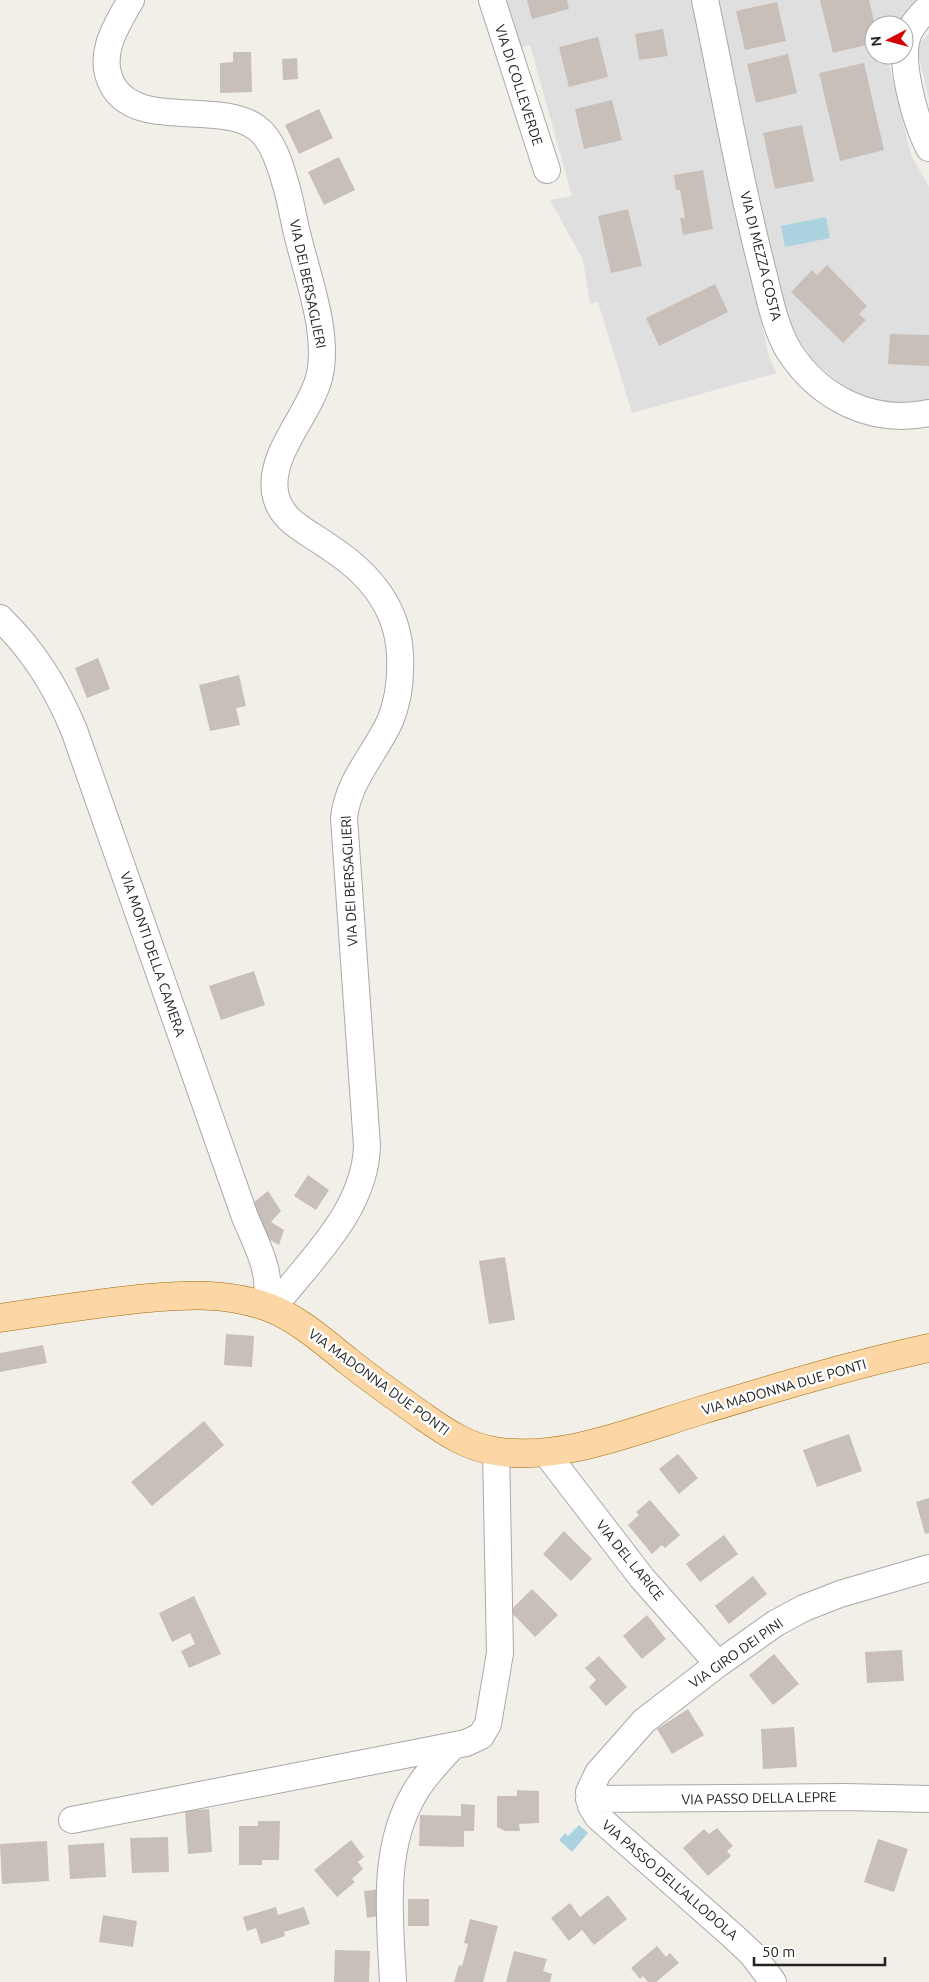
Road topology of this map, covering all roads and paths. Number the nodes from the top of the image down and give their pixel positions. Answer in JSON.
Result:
{"nodes":[{"id":1,"x":131,"y":0,"type":"edge"},
{"id":2,"x":492,"y":0,"type":"edge"},
{"id":3,"x":705,"y":0,"type":"edge"},
{"id":4,"x":929,"y":7,"type":"edge"},
{"id":5,"x":929,"y":148,"type":"edge"},
{"id":6,"x":547,"y":170,"type":"dead end"},
{"id":7,"x":929,"y":413,"type":"edge"},
{"id":8,"x":0,"y":618,"type":"edge"},
{"id":9,"x":269,"y":1308,"type":"junction"},
{"id":10,"x":0,"y":1318,"type":"edge"},
{"id":11,"x":929,"y":1348,"type":"edge"},
{"id":12,"x":496,"y":1452,"type":"junction"},
{"id":13,"x":546,"y":1453,"type":"junction"},
{"id":14,"x":929,"y":1568,"type":"edge"},
{"id":15,"x":718,"y":1664,"type":"junction"},
{"id":16,"x":453,"y":1746,"type":"junction"},
{"id":17,"x":929,"y":1799,"type":"edge"},
{"id":18,"x":589,"y":1800,"type":"junction"},
{"id":19,"x":72,"y":1820,"type":"dead end"},
{"id":20,"x":393,"y":1982,"type":"edge"},
{"id":21,"x":773,"y":1982,"type":"edge"}],
"edges":[{"from":1,"to":9,"type":"street","name":"VIA DEI BERSAGLIERI"},
{"from":2,"to":6,"type":"street","name":"VIA DI COLLEVERDE"},
{"from":3,"to":7,"type":"street","name":"VIA DI MEZZA COSTA"},
{"from":4,"to":5,"type":"street"},
{"from":8,"to":9,"type":"street","name":"VIA MONTI DELLA CAMERA"},
{"from":9,"to":10,"type":"main road","name":"VIA MADONNA DUE PONTI"},
{"from":9,"to":12,"type":"main road","name":"VIA MADONNA DUE PONTI"},
{"from":11,"to":13,"type":"main road","name":"VIA MADONNA DUE PONTI"},
{"from":12,"to":13,"type":"main road","name":"VIA MADONNA DUE PONTI"},
{"from":12,"to":16,"type":"street"},
{"from":13,"to":15,"type":"street","name":"VIA DEL LARICE"},
{"from":14,"to":15,"type":"street","name":"VIA GIRO DEI PINI"},
{"from":15,"to":18,"type":"street","name":"VIA GIRO DEI PINI"},
{"from":16,"to":19,"type":"street"},
{"from":16,"to":20,"type":"street"},
{"from":17,"to":18,"type":"street","name":"VIA PASSO DELLA LEPRE"},
{"from":18,"to":21,"type":"street","name":"VIA PASSO DELL'ALLODOLA"}]}
